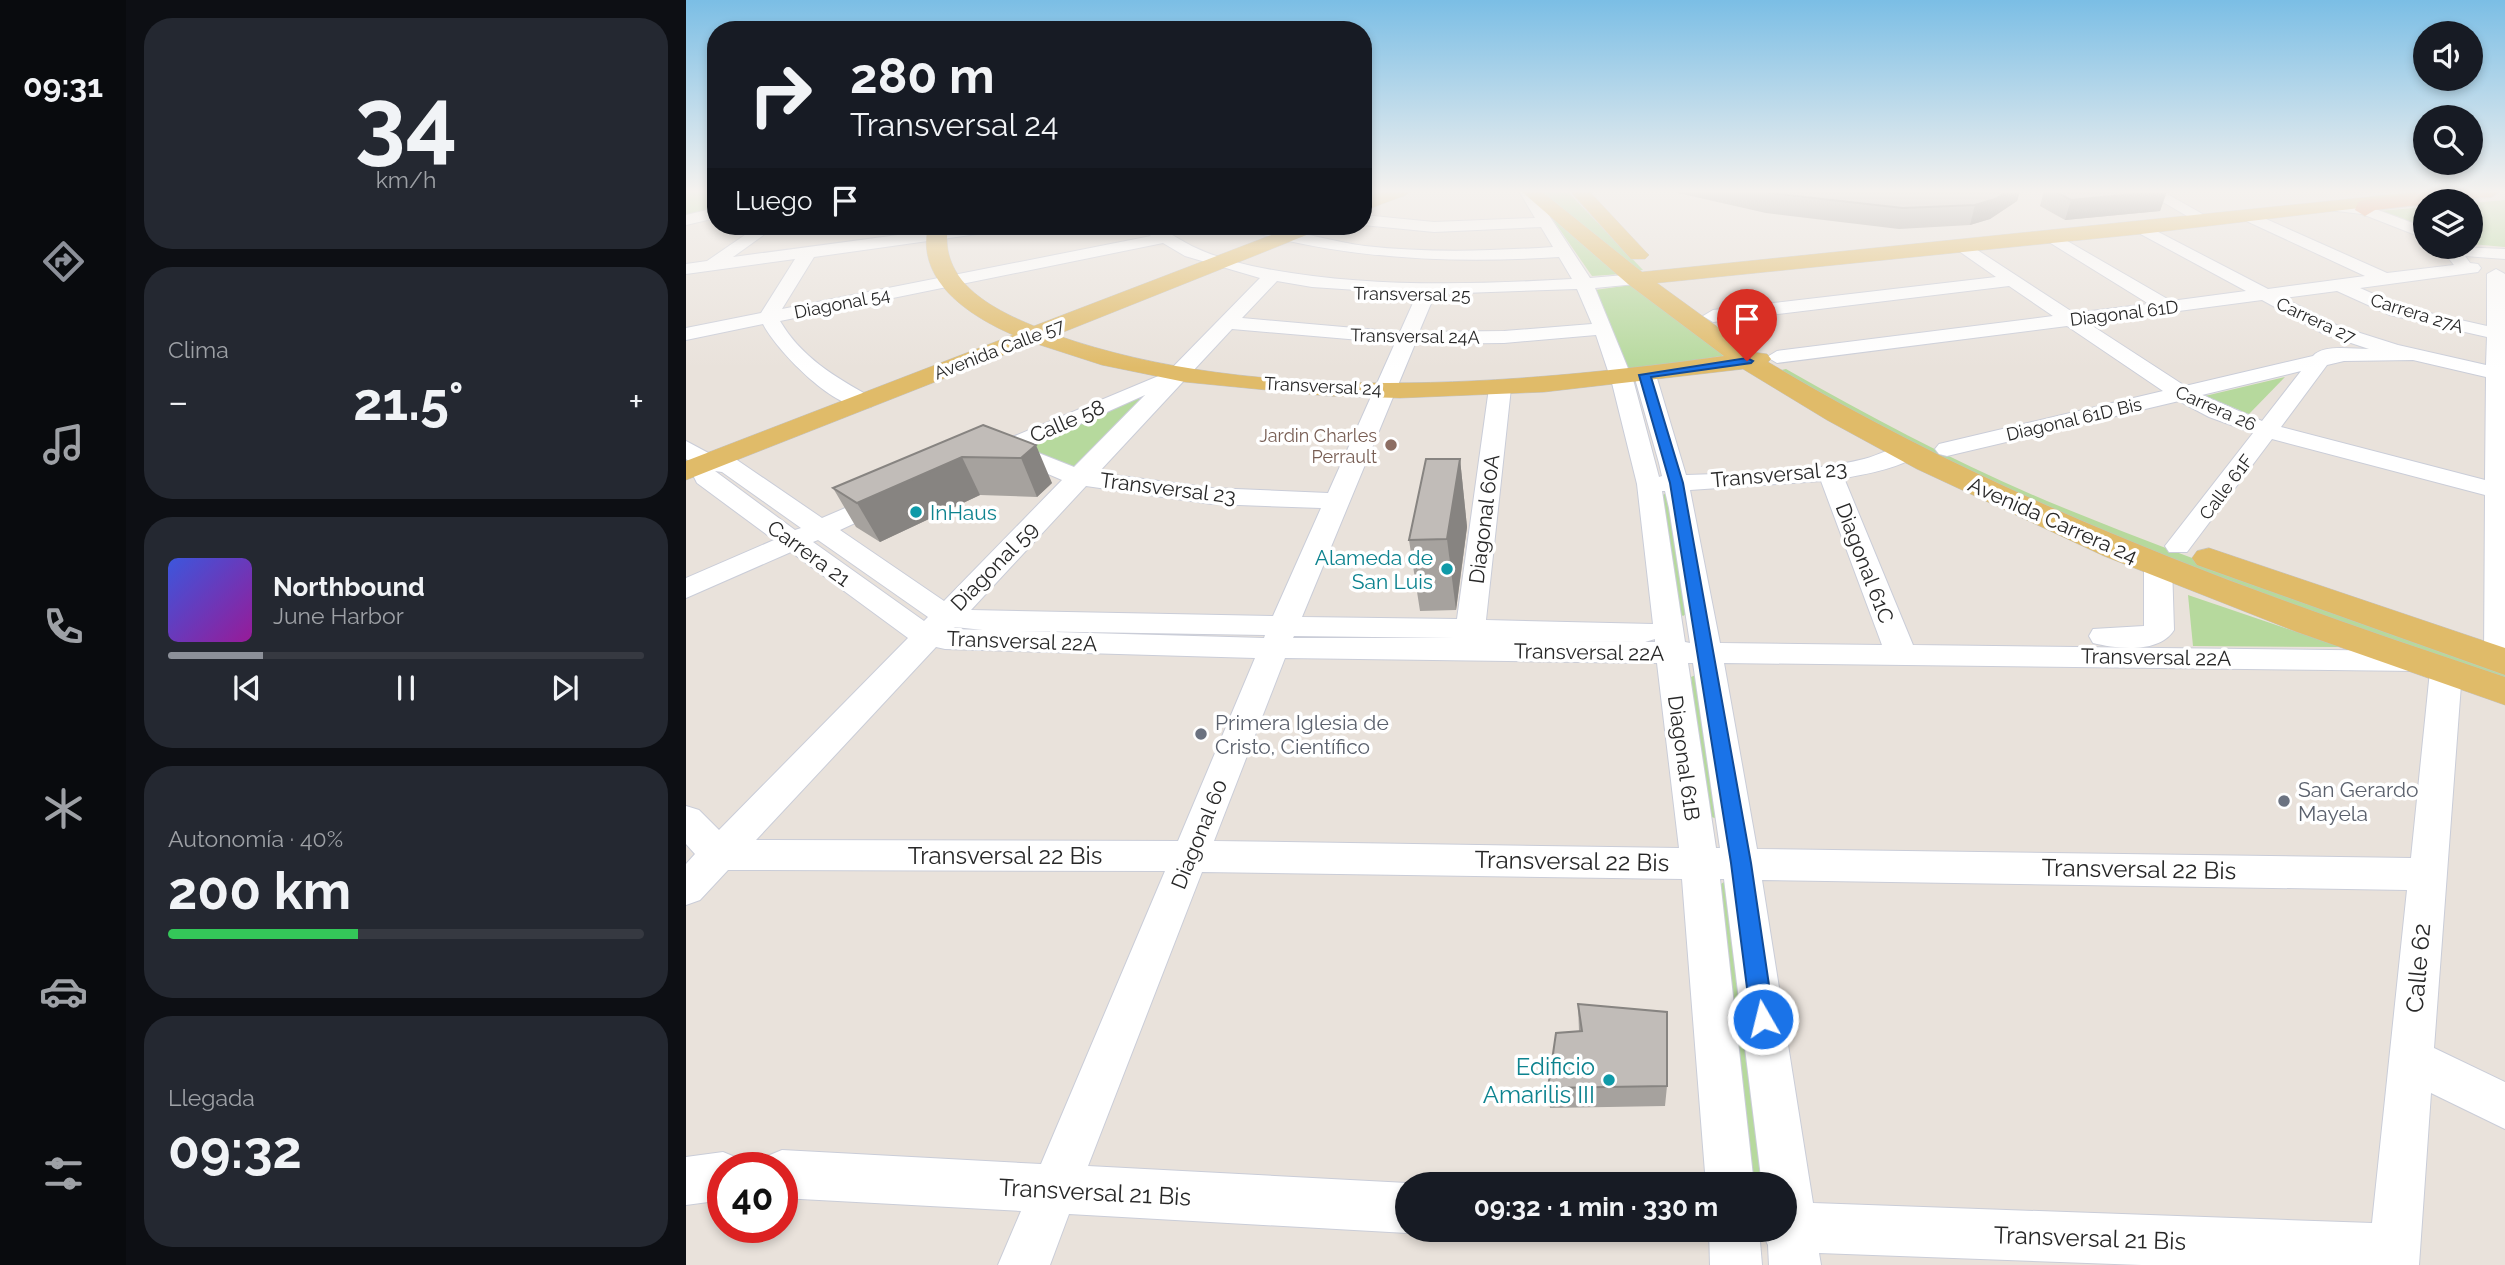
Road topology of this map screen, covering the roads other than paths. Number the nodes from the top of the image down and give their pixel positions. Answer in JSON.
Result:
{"nodes":[{"id":1,"x":732,"y":250,"type":"edge"},
{"id":2,"x":820,"y":250,"type":"edge"},
{"id":3,"x":937,"y":250,"type":"edge"},
{"id":4,"x":1087,"y":250,"type":"edge"},
{"id":5,"x":1182,"y":250,"type":"edge"},
{"id":6,"x":1234,"y":250,"type":"edge"},
{"id":7,"x":1361,"y":250,"type":"edge"},
{"id":8,"x":1600,"y":250,"type":"edge"},
{"id":9,"x":1635,"y":250,"type":"edge"},
{"id":10,"x":1923,"y":250,"type":"edge"},
{"id":11,"x":1968,"y":250,"type":"edge"},
{"id":12,"x":2073,"y":250,"type":"edge"},
{"id":13,"x":2181,"y":250,"type":"edge"},
{"id":14,"x":2323,"y":250,"type":"edge"},
{"id":15,"x":1565,"y":251,"type":"joint"},
{"id":16,"x":808,"y":252,"type":"junction"},
{"id":17,"x":2505,"y":254,"type":"edge"},
{"id":18,"x":2483,"y":255,"type":"edge"},
{"id":19,"x":2451,"y":259,"type":"edge"},
{"id":20,"x":2471,"y":259,"type":"edge"},
{"id":21,"x":1205,"y":262,"type":"junction"},
{"id":22,"x":708,"y":266,"type":"junction"},
{"id":23,"x":686,"y":269,"type":"edge"},
{"id":24,"x":2500,"y":275,"type":"edge"},
{"id":25,"x":1660,"y":277,"type":"junction"},
{"id":26,"x":1270,"y":278,"type":"junction"},
{"id":27,"x":1636,"y":279,"type":"junction"},
{"id":28,"x":2386,"y":279,"type":"junction"},
{"id":29,"x":2012,"y":280,"type":"junction"},
{"id":30,"x":686,"y":281,"type":"edge"},
{"id":31,"x":950,"y":282,"type":"junction"},
{"id":32,"x":1584,"y":284,"type":"junction"},
{"id":33,"x":2339,"y":285,"type":"junction"},
{"id":34,"x":1426,"y":292,"type":"junction"},
{"id":35,"x":2264,"y":295,"type":"junction"},
{"id":36,"x":2168,"y":307,"type":"junction"},
{"id":37,"x":1713,"y":316,"type":"junction"},
{"id":38,"x":768,"y":317,"type":"junction"},
{"id":39,"x":2068,"y":320,"type":"junction"},
{"id":40,"x":1227,"y":323,"type":"junction"},
{"id":41,"x":2318,"y":325,"type":"junction"},
{"id":42,"x":1604,"y":329,"type":"junction"},
{"id":43,"x":1026,"y":332,"type":"junction"},
{"id":44,"x":686,"y":334,"type":"edge"},
{"id":45,"x":2497,"y":334,"type":"junction"},
{"id":46,"x":1406,"y":338,"type":"junction"},
{"id":47,"x":2410,"y":355,"type":"junction"},
{"id":48,"x":1762,"y":359,"type":"junction"},
{"id":49,"x":2323,"y":359,"type":"junction"},
{"id":50,"x":1179,"y":373,"type":"junction"},
{"id":51,"x":2502,"y":374,"type":"edge"},
{"id":52,"x":1633,"y":376,"type":"junction"},
{"id":53,"x":1500,"y":388,"type":"junction"},
{"id":54,"x":1384,"y":390,"type":"junction"},
{"id":55,"x":2180,"y":394,"type":"junction"},
{"id":56,"x":855,"y":398,"type":"junction"},
{"id":57,"x":2502,"y":430,"type":"edge"},
{"id":58,"x":2268,"y":431,"type":"junction"},
{"id":59,"x":1006,"y":448,"type":"junction"},
{"id":60,"x":1947,"y":449,"type":"junction"},
{"id":61,"x":1907,"y":452,"type":"junction"},
{"id":62,"x":692,"y":458,"type":"edge"},
{"id":63,"x":968,"y":464,"type":"edge"},
{"id":64,"x":1829,"y":471,"type":"junction"},
{"id":65,"x":1079,"y":478,"type":"junction"},
{"id":66,"x":1677,"y":483,"type":"junction"},
{"id":67,"x":1649,"y":484,"type":"junction"},
{"id":68,"x":906,"y":491,"type":"edge"},
{"id":69,"x":2502,"y":492,"type":"edge"},
{"id":70,"x":1337,"y":502,"type":"junction"},
{"id":71,"x":820,"y":528,"type":"junction"},
{"id":72,"x":793,"y":541,"type":"junction"},
{"id":73,"x":2168,"y":556,"type":"junction"},
{"id":74,"x":686,"y":589,"type":"edge"},
{"id":75,"x":937,"y":626,"type":"junction"},
{"id":76,"x":1280,"y":636,"type":"junction"},
{"id":77,"x":1469,"y":639,"type":"junction"},
{"id":78,"x":1686,"y":642,"type":"junction"},
{"id":79,"x":1896,"y":644,"type":"junction"},
{"id":80,"x":2432,"y":666,"type":"junction"},
{"id":81,"x":2503,"y":671,"type":"edge"},
{"id":82,"x":686,"y":820,"type":"edge"},
{"id":83,"x":719,"y":855,"type":"junction"},
{"id":84,"x":1190,"y":856,"type":"junction"},
{"id":85,"x":1699,"y":862,"type":"junction"},
{"id":86,"x":1741,"y":863,"type":"junction"},
{"id":87,"x":2426,"y":874,"type":"junction"},
{"id":88,"x":686,"y":889,"type":"edge"},
{"id":89,"x":2411,"y":1060,"type":"junction"},
{"id":90,"x":2505,"y":1106,"type":"edge"},
{"id":91,"x":1729,"y":1172,"type":"edge"},
{"id":92,"x":1782,"y":1172,"type":"edge"},
{"id":93,"x":798,"y":1175,"type":"edge"},
{"id":94,"x":707,"y":1178,"type":"edge"},
{"id":95,"x":686,"y":1181,"type":"edge"},
{"id":96,"x":1054,"y":1190,"type":"junction"},
{"id":97,"x":1395,"y":1207,"type":"edge"},
{"id":98,"x":1797,"y":1240,"type":"edge"},
{"id":99,"x":1735,"y":1242,"type":"edge"},
{"id":100,"x":2394,"y":1257,"type":"edge"},
{"id":101,"x":1024,"y":1265,"type":"edge"},
{"id":102,"x":1736,"y":1265,"type":"edge"}],
"edges":[{"from":1,"to":22,"type":"street"},
{"from":2,"to":16,"type":"street"},
{"from":3,"to":31,"type":"main road","name":"Transversal 24"},
{"from":4,"to":31,"type":"street","name":"Diagonal 54"},
{"from":5,"to":21,"type":"street","name":"Transversal 25"},
{"from":6,"to":21,"type":"main road","name":"Avenida Calle 57"},
{"from":7,"to":15,"type":"street"},
{"from":8,"to":27,"type":"main road","name":"Avenida Carrera 24"},
{"from":9,"to":25,"type":"main road","name":"Avenida Carrera 24"},
{"from":10,"to":25,"type":"main road"},
{"from":11,"to":29,"type":"street","name":"Carrera 26"},
{"from":12,"to":36,"type":"street"},
{"from":13,"to":35,"type":"street","name":"Carrera 27"},
{"from":14,"to":28,"type":"street"},
{"from":15,"to":32,"type":"street","name":"Diagonal 61B"},
{"from":16,"to":22,"type":"street"},
{"from":16,"to":38,"type":"street"},
{"from":17,"to":18,"type":"street"},
{"from":19,"to":28,"type":"street","name":"Diagonal 61D"},
{"from":20,"to":24,"type":"street"},
{"from":21,"to":26,"type":"street","name":"Transversal 25"},
{"from":21,"to":43,"type":"main road","name":"Avenida Calle 57"},
{"from":22,"to":23,"type":"street"},
{"from":22,"to":30,"type":"street"},
{"from":24,"to":45,"type":"street"},
{"from":25,"to":27,"type":"main road"},
{"from":25,"to":37,"type":"main road","name":"Avenida Carrera 24"},
{"from":26,"to":34,"type":"street","name":"Transversal 25"},
{"from":26,"to":40,"type":"street","name":"Diagonal 59"},
{"from":27,"to":32,"type":"street","name":"Transversal 25"},
{"from":27,"to":48,"type":"main road","name":"Avenida Carrera 24"},
{"from":28,"to":33,"type":"street","name":"Diagonal 61D"},
{"from":29,"to":37,"type":"street"},
{"from":29,"to":39,"type":"street","name":"Carrera 26"},
{"from":31,"to":38,"type":"street","name":"Diagonal 54"},
{"from":31,"to":43,"type":"main road","name":"Transversal 24"},
{"from":32,"to":34,"type":"street","name":"Transversal 25"},
{"from":32,"to":42,"type":"street","name":"Diagonal 61B"},
{"from":33,"to":35,"type":"street","name":"Diagonal 61D"},
{"from":33,"to":45,"type":"street","name":"Carrera 27A"},
{"from":34,"to":46,"type":"street","name":"Diagonal 60"},
{"from":35,"to":36,"type":"street","name":"Diagonal 61D"},
{"from":35,"to":41,"type":"street","name":"Carrera 27"},
{"from":36,"to":39,"type":"street","name":"Diagonal 61D"},
{"from":37,"to":48,"type":"main road","name":"Avenida Carrera 24"},
{"from":38,"to":44,"type":"street","name":"Diagonal 54"},
{"from":38,"to":56,"type":"street"},
{"from":39,"to":48,"type":"street","name":"Diagonal 61D"},
{"from":39,"to":55,"type":"street","name":"Carrera 26"},
{"from":40,"to":46,"type":"street","name":"Transversal 24A"},
{"from":40,"to":50,"type":"street","name":"Diagonal 59"},
{"from":41,"to":47,"type":"street","name":"Carrera 27"},
{"from":41,"to":49,"type":"street"},
{"from":42,"to":46,"type":"street","name":"Transversal 24A"},
{"from":42,"to":52,"type":"street","name":"Diagonal 61B"},
{"from":43,"to":50,"type":"main road","name":"Transversal 24"},
{"from":43,"to":56,"type":"main road","name":"Avenida Calle 57"},
{"from":45,"to":51,"type":"street"},
{"from":46,"to":54,"type":"street","name":"Diagonal 60"},
{"from":47,"to":49,"type":"street","name":"Diagonal 61D Bis"},
{"from":47,"to":51,"type":"street","name":"Carrera 27"},
{"from":48,"to":52,"type":"main road","name":"Transversal 24"},
{"from":48,"to":60,"type":"main road","name":"Avenida Carrera 24"},
{"from":48,"to":61,"type":"main road","name":"Avenida Carrera 24"},
{"from":49,"to":55,"type":"street","name":"Diagonal 61D Bis"},
{"from":49,"to":58,"type":"street","name":"Calle 61F"},
{"from":50,"to":54,"type":"main road","name":"Transversal 24"},
{"from":50,"to":59,"type":"street","name":"Calle 58"},
{"from":50,"to":65,"type":"street","name":"Diagonal 59"},
{"from":51,"to":57,"type":"street"},
{"from":52,"to":53,"type":"main road","name":"Transversal 24"},
{"from":52,"to":66,"type":"street","name":"Diagonal 61B"},
{"from":52,"to":67,"type":"street","name":"Diagonal 61B"},
{"from":53,"to":54,"type":"main road","name":"Transversal 24"},
{"from":53,"to":77,"type":"street","name":"Diagonal 60A"},
{"from":54,"to":70,"type":"street","name":"Diagonal 60"},
{"from":55,"to":58,"type":"street","name":"Carrera 26"},
{"from":55,"to":60,"type":"street","name":"Diagonal 61D Bis"},
{"from":56,"to":62,"type":"main road","name":"Avenida Calle 57"},
{"from":57,"to":69,"type":"street"},
{"from":58,"to":69,"type":"street","name":"Carrera 26"},
{"from":58,"to":73,"type":"street","name":"Calle 61F"},
{"from":59,"to":63,"type":"street","name":"Calle 58"},
{"from":59,"to":65,"type":"street","name":"Transversal 23"},
{"from":60,"to":73,"type":"main road","name":"Avenida Carrera 24"},
{"from":61,"to":64,"type":"street","name":"Transversal 23"},
{"from":61,"to":73,"type":"main road","name":"Avenida Carrera 24"},
{"from":62,"to":71,"type":"street","name":"Carrera 21"},
{"from":62,"to":72,"type":"street","name":"Carrera 21"},
{"from":64,"to":66,"type":"street","name":"Transversal 23"},
{"from":64,"to":79,"type":"street","name":"Diagonal 61C"},
{"from":65,"to":70,"type":"street","name":"Transversal 23"},
{"from":65,"to":75,"type":"street","name":"Diagonal 59"},
{"from":66,"to":67,"type":"street","name":"Transversal 23"},
{"from":66,"to":78,"type":"street","name":"Diagonal 61B"},
{"from":67,"to":78,"type":"street","name":"Diagonal 61B"},
{"from":68,"to":71,"type":"street"},
{"from":69,"to":81,"type":"street"},
{"from":70,"to":76,"type":"street","name":"Diagonal 60"},
{"from":71,"to":72,"type":"street"},
{"from":71,"to":75,"type":"street","name":"Carrera 21"},
{"from":72,"to":74,"type":"street"},
{"from":72,"to":75,"type":"street","name":"Carrera 21"},
{"from":73,"to":79,"type":"street","name":"Transversal 22A"},
{"from":73,"to":80,"type":"main road","name":"Avenida Carrera 24"},
{"from":73,"to":81,"type":"main road","name":"Avenida Carrera 24"},
{"from":75,"to":76,"type":"street","name":"Transversal 22A"},
{"from":75,"to":83,"type":"street","name":"Diagonal 59"},
{"from":76,"to":77,"type":"street","name":"Transversal 22A"},
{"from":76,"to":84,"type":"street","name":"Diagonal 60"},
{"from":77,"to":78,"type":"street","name":"Transversal 22A"},
{"from":78,"to":79,"type":"street","name":"Transversal 22A"},
{"from":78,"to":85,"type":"street","name":"Diagonal 61B"},
{"from":78,"to":86,"type":"street","name":"Diagonal 61B"},
{"from":79,"to":80,"type":"street","name":"Transversal 22A"},
{"from":80,"to":81,"type":"main road","name":"Avenida Carrera 24"},
{"from":80,"to":87,"type":"street","name":"Calle 62"},
{"from":82,"to":83,"type":"street"},
{"from":83,"to":84,"type":"street","name":"Transversal 22 Bis"},
{"from":83,"to":88,"type":"street","name":"Diagonal 59"},
{"from":84,"to":85,"type":"street","name":"Transversal 22 Bis"},
{"from":84,"to":96,"type":"street","name":"Diagonal 60"},
{"from":85,"to":86,"type":"street","name":"Transversal 22 Bis"},
{"from":85,"to":91,"type":"street","name":"Diagonal 61B"},
{"from":86,"to":87,"type":"street","name":"Transversal 22 Bis"},
{"from":86,"to":92,"type":"street","name":"Diagonal 61B"},
{"from":87,"to":89,"type":"street","name":"Calle 62"},
{"from":89,"to":90,"type":"street"},
{"from":89,"to":100,"type":"street","name":"Calle 62"},
{"from":93,"to":96,"type":"street","name":"Transversal 21 Bis"},
{"from":94,"to":95,"type":"street"},
{"from":96,"to":97,"type":"street","name":"Transversal 21 Bis"},
{"from":96,"to":101,"type":"street","name":"Diagonal 60"},
{"from":98,"to":100,"type":"street","name":"Transversal 21 Bis"},
{"from":99,"to":102,"type":"street"}]}
